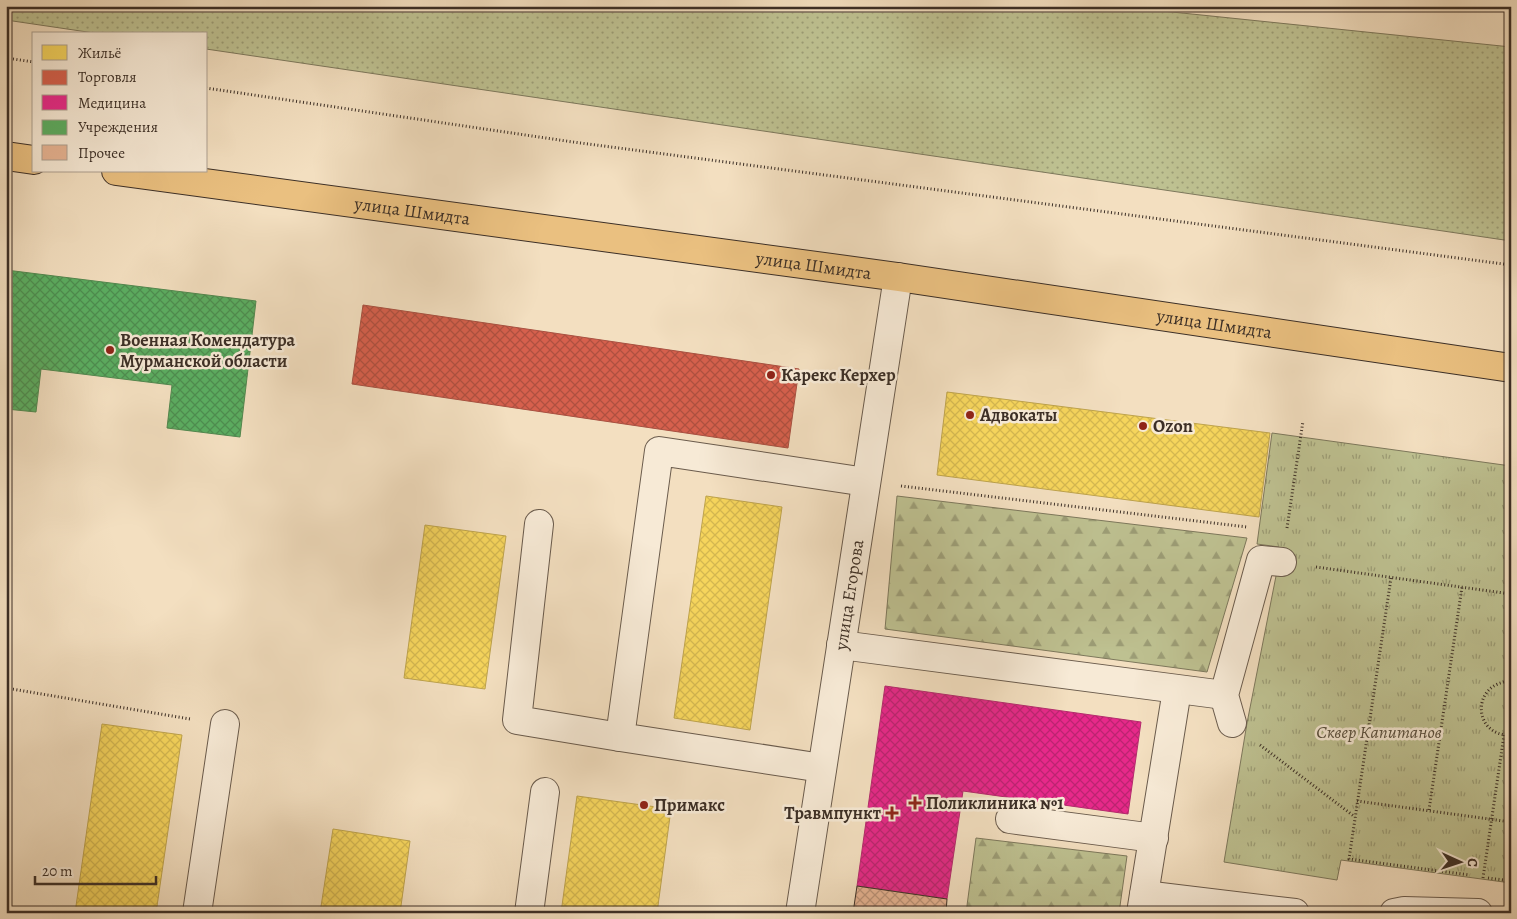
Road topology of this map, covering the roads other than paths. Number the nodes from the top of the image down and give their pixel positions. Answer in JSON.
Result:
{"nodes":[{"id":1,"x":6,"y":156,"type":"edge"},
{"id":2,"x":32,"y":160,"type":"edge"},
{"id":3,"x":123,"y":172,"type":"edge"},
{"id":4,"x":898,"y":276,"type":"junction"},
{"id":5,"x":1511,"y":368,"type":"edge"},
{"id":6,"x":866,"y":482,"type":"junction"},
{"id":7,"x":538,"y":524,"type":"dead end"},
{"id":8,"x":1282,"y":562,"type":"road end"},
{"id":9,"x":841,"y":645,"type":"junction"},
{"id":10,"x":1178,"y":690,"type":"junction"},
{"id":11,"x":1224,"y":695,"type":"junction"},
{"id":12,"x":1232,"y":723,"type":"road end"},
{"id":13,"x":225,"y":724,"type":"road end"},
{"id":14,"x":620,"y":736,"type":"junction"},
{"id":15,"x":822,"y":768,"type":"junction"},
{"id":16,"x":545,"y":792,"type":"dead end"},
{"id":17,"x":1010,"y":819,"type":"dead end"},
{"id":18,"x":1154,"y":838,"type":"junction"},
{"id":19,"x":1143,"y":904,"type":"edge"},
{"id":20,"x":197,"y":913,"type":"edge"},
{"id":21,"x":529,"y":913,"type":"edge"},
{"id":22,"x":800,"y":913,"type":"edge"},
{"id":23,"x":1295,"y":913,"type":"edge"},
{"id":24,"x":1394,"y":913,"type":"edge"},
{"id":25,"x":1478,"y":913,"type":"edge"}],
"edges":[{"from":1,"to":2,"type":"main road"},
{"from":3,"to":4,"type":"main road","name":"улица Шмидта"},
{"from":4,"to":5,"type":"main road","name":"улица Шмидта"},
{"from":4,"to":6,"type":"street","name":"улица Егорова"},
{"from":6,"to":9,"type":"street","name":"улица Егорова"},
{"from":6,"to":14,"type":"street"},
{"from":7,"to":14,"type":"street"},
{"from":8,"to":11,"type":"street"},
{"from":9,"to":10,"type":"street"},
{"from":9,"to":15,"type":"street","name":"улица Егорова"},
{"from":10,"to":11,"type":"street"},
{"from":10,"to":18,"type":"street"},
{"from":11,"to":12,"type":"street"},
{"from":13,"to":20,"type":"street"},
{"from":14,"to":15,"type":"street"},
{"from":15,"to":22,"type":"street","name":"улица Егорова"},
{"from":16,"to":21,"type":"street"},
{"from":17,"to":18,"type":"street"},
{"from":18,"to":19,"type":"street"},
{"from":19,"to":23,"type":"street"},
{"from":24,"to":25,"type":"street"}]}
